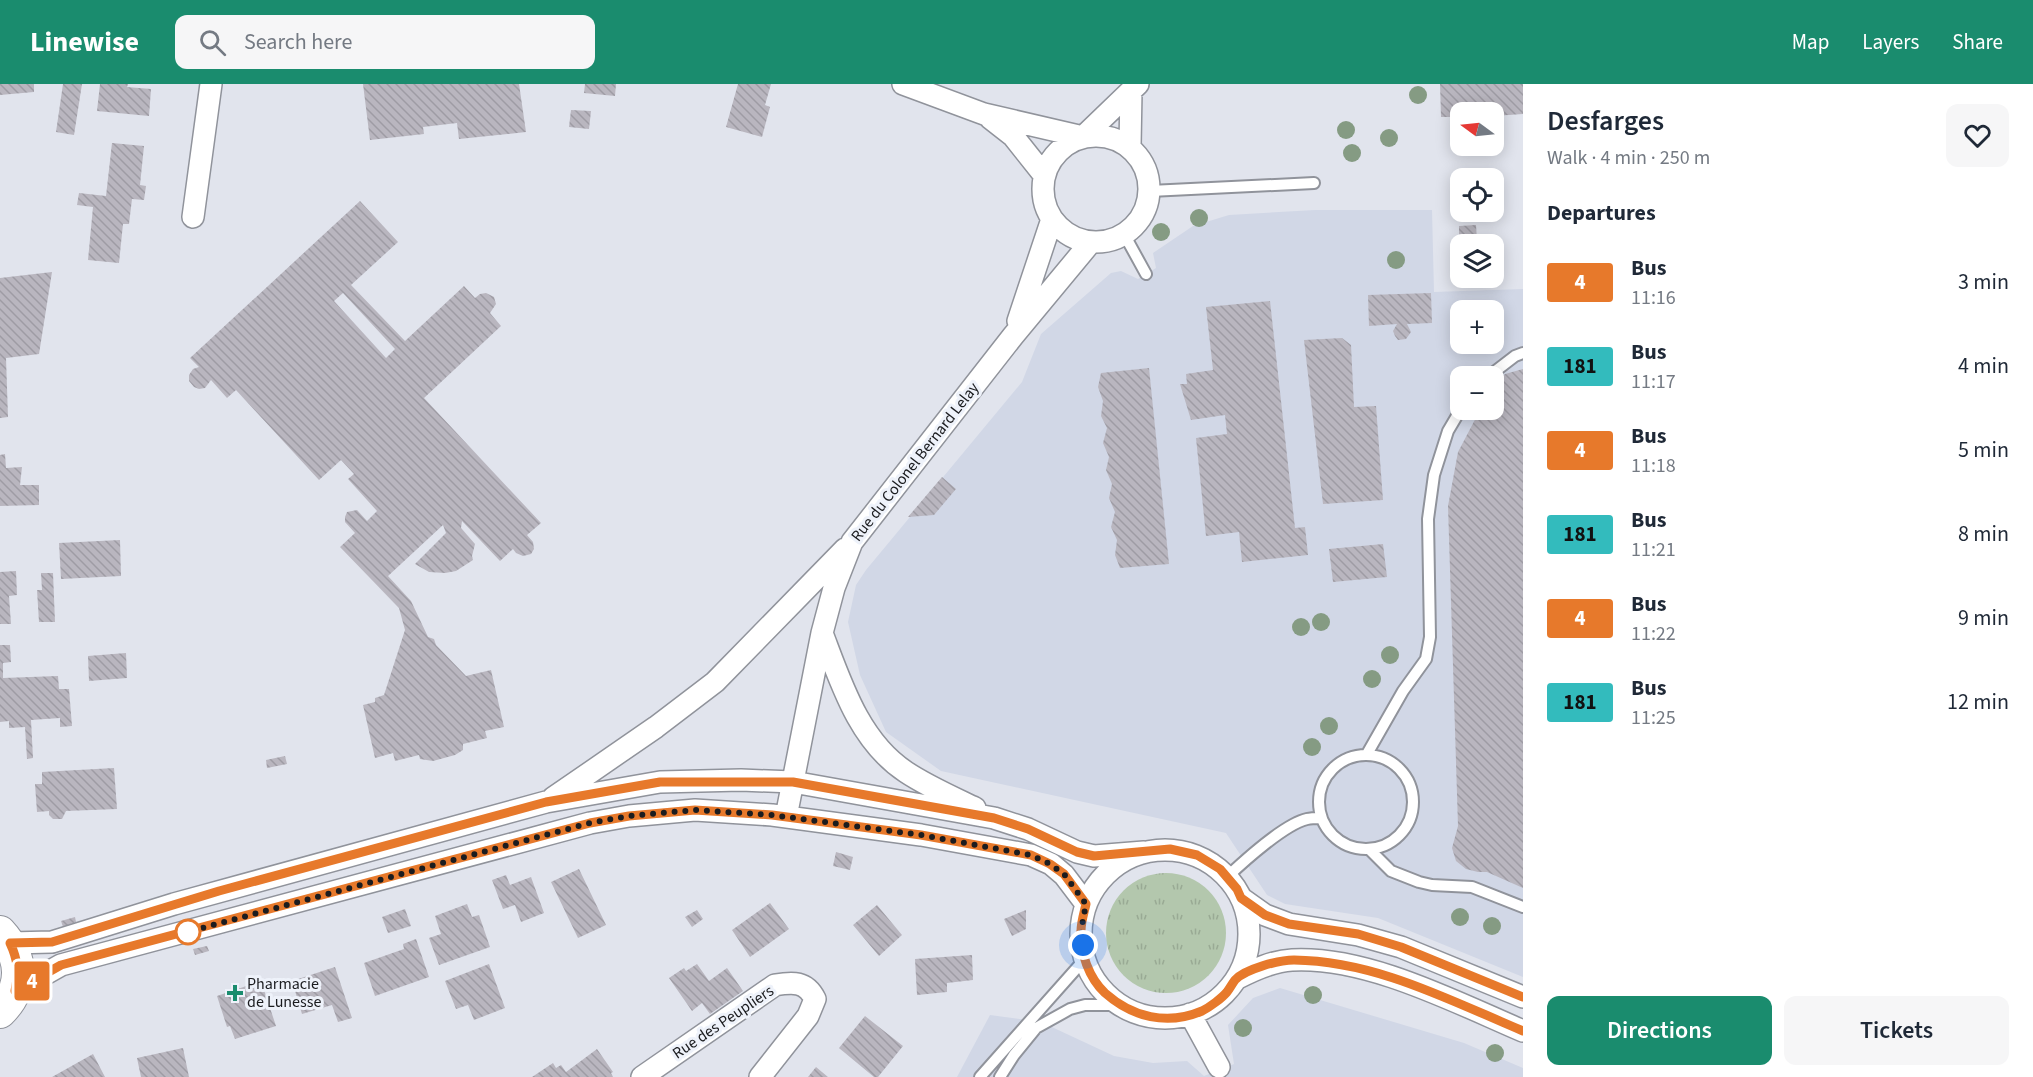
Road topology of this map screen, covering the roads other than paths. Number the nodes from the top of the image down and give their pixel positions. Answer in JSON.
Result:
{"nodes":[{"id":1,"x":211,"y":84,"type":"edge"},
{"id":2,"x":903,"y":84,"type":"edge"},
{"id":3,"x":1134,"y":88,"type":"edge"},
{"id":4,"x":984,"y":114,"type":"junction"},
{"id":5,"x":1083,"y":137,"type":"junction"},
{"id":6,"x":1130,"y":146,"type":"junction"},
{"id":7,"x":1044,"y":175,"type":"junction"},
{"id":8,"x":1314,"y":183,"type":"dead end"},
{"id":9,"x":1150,"y":191,"type":"junction"},
{"id":10,"x":193,"y":217,"type":"dead end"},
{"id":11,"x":1052,"y":219,"type":"junction"},
{"id":12,"x":1124,"y":234,"type":"junction"},
{"id":13,"x":1092,"y":242,"type":"junction"},
{"id":14,"x":1146,"y":274,"type":"dead end"},
{"id":15,"x":1013,"y":336,"type":"junction"},
{"id":16,"x":1523,"y":353,"type":"edge"},
{"id":17,"x":1502,"y":366,"type":"edge"},
{"id":18,"x":1455,"y":420,"type":"edge"},
{"id":19,"x":852,"y":542,"type":"junction"},
{"id":20,"x":822,"y":633,"type":"junction"},
{"id":21,"x":1367,"y":754,"type":"junction"},
{"id":22,"x":793,"y":782,"type":"junction"},
{"id":23,"x":546,"y":802,"type":"junction"},
{"id":24,"x":786,"y":817,"type":"junction"},
{"id":25,"x":994,"y":818,"type":"junction"},
{"id":26,"x":1321,"y":818,"type":"junction"},
{"id":27,"x":1368,"y":849,"type":"junction"},
{"id":28,"x":1144,"y":852,"type":"junction"},
{"id":29,"x":1227,"y":877,"type":"junction"},
{"id":30,"x":1241,"y":898,"type":"junction"},
{"id":31,"x":1086,"y":904,"type":"junction"},
{"id":32,"x":1523,"y":907,"type":"edge"},
{"id":33,"x":5,"y":937,"type":"edge"},
{"id":34,"x":1084,"y":960,"type":"junction"},
{"id":35,"x":1236,"y":979,"type":"junction"},
{"id":36,"x":1523,"y":997,"type":"edge"},
{"id":37,"x":8,"y":1001,"type":"edge"},
{"id":38,"x":1119,"y":1005,"type":"junction"},
{"id":39,"x":1190,"y":1014,"type":"junction"},
{"id":40,"x":1523,"y":1031,"type":"edge"},
{"id":41,"x":1219,"y":1067,"type":"dead end"},
{"id":42,"x":642,"y":1077,"type":"edge"},
{"id":43,"x":760,"y":1077,"type":"edge"},
{"id":44,"x":980,"y":1077,"type":"edge"},
{"id":45,"x":1000,"y":1077,"type":"edge"}],
"edges":[{"from":1,"to":10,"type":"street"},
{"from":2,"to":4,"type":"street"},
{"from":3,"to":5,"type":"street"},
{"from":3,"to":6,"type":"street"},
{"from":4,"to":5,"type":"street"},
{"from":4,"to":7,"type":"street"},
{"from":5,"to":6,"type":"street"},
{"from":5,"to":7,"type":"street"},
{"from":6,"to":9,"type":"street"},
{"from":7,"to":11,"type":"street"},
{"from":8,"to":9,"type":"lane"},
{"from":9,"to":12,"type":"street"},
{"from":11,"to":13,"type":"street"},
{"from":11,"to":15,"type":"street"},
{"from":12,"to":13,"type":"street"},
{"from":12,"to":14,"type":"lane"},
{"from":13,"to":15,"type":"street","name":"Rue du Colonel Bernard Lelay"},
{"from":15,"to":19,"type":"street","name":"Rue du Colonel Bernard Lelay"},
{"from":16,"to":17,"type":"lane"},
{"from":18,"to":21,"type":"lane"},
{"from":19,"to":20,"type":"street","name":"Rue du Colonel Bernard Lelay"},
{"from":19,"to":23,"type":"street"},
{"from":20,"to":22,"type":"street","name":"Rue du Colonel Bernard Lelay"},
{"from":20,"to":25,"type":"street"},
{"from":21,"to":26,"type":"lane"},
{"from":21,"to":27,"type":"lane"},
{"from":22,"to":23,"type":"street"},
{"from":22,"to":24,"type":"street","name":"Rue du Colonel Bernard Lelay"},
{"from":22,"to":25,"type":"street"},
{"from":23,"to":33,"type":"street"},
{"from":24,"to":31,"type":"street"},
{"from":24,"to":37,"type":"street"},
{"from":25,"to":28,"type":"street"},
{"from":26,"to":27,"type":"lane"},
{"from":26,"to":29,"type":"lane"},
{"from":27,"to":32,"type":"lane"},
{"from":28,"to":29,"type":"street"},
{"from":28,"to":31,"type":"street"},
{"from":29,"to":30,"type":"street"},
{"from":30,"to":35,"type":"street"},
{"from":30,"to":36,"type":"street"},
{"from":31,"to":34,"type":"street"},
{"from":33,"to":37,"type":"main road"},
{"from":34,"to":38,"type":"street"},
{"from":34,"to":44,"type":"lane"},
{"from":35,"to":39,"type":"street"},
{"from":35,"to":40,"type":"street"},
{"from":38,"to":39,"type":"street"},
{"from":38,"to":45,"type":"lane"},
{"from":39,"to":41,"type":"street"},
{"from":42,"to":43,"type":"street","name":"Rue des Peupliers"}]}
